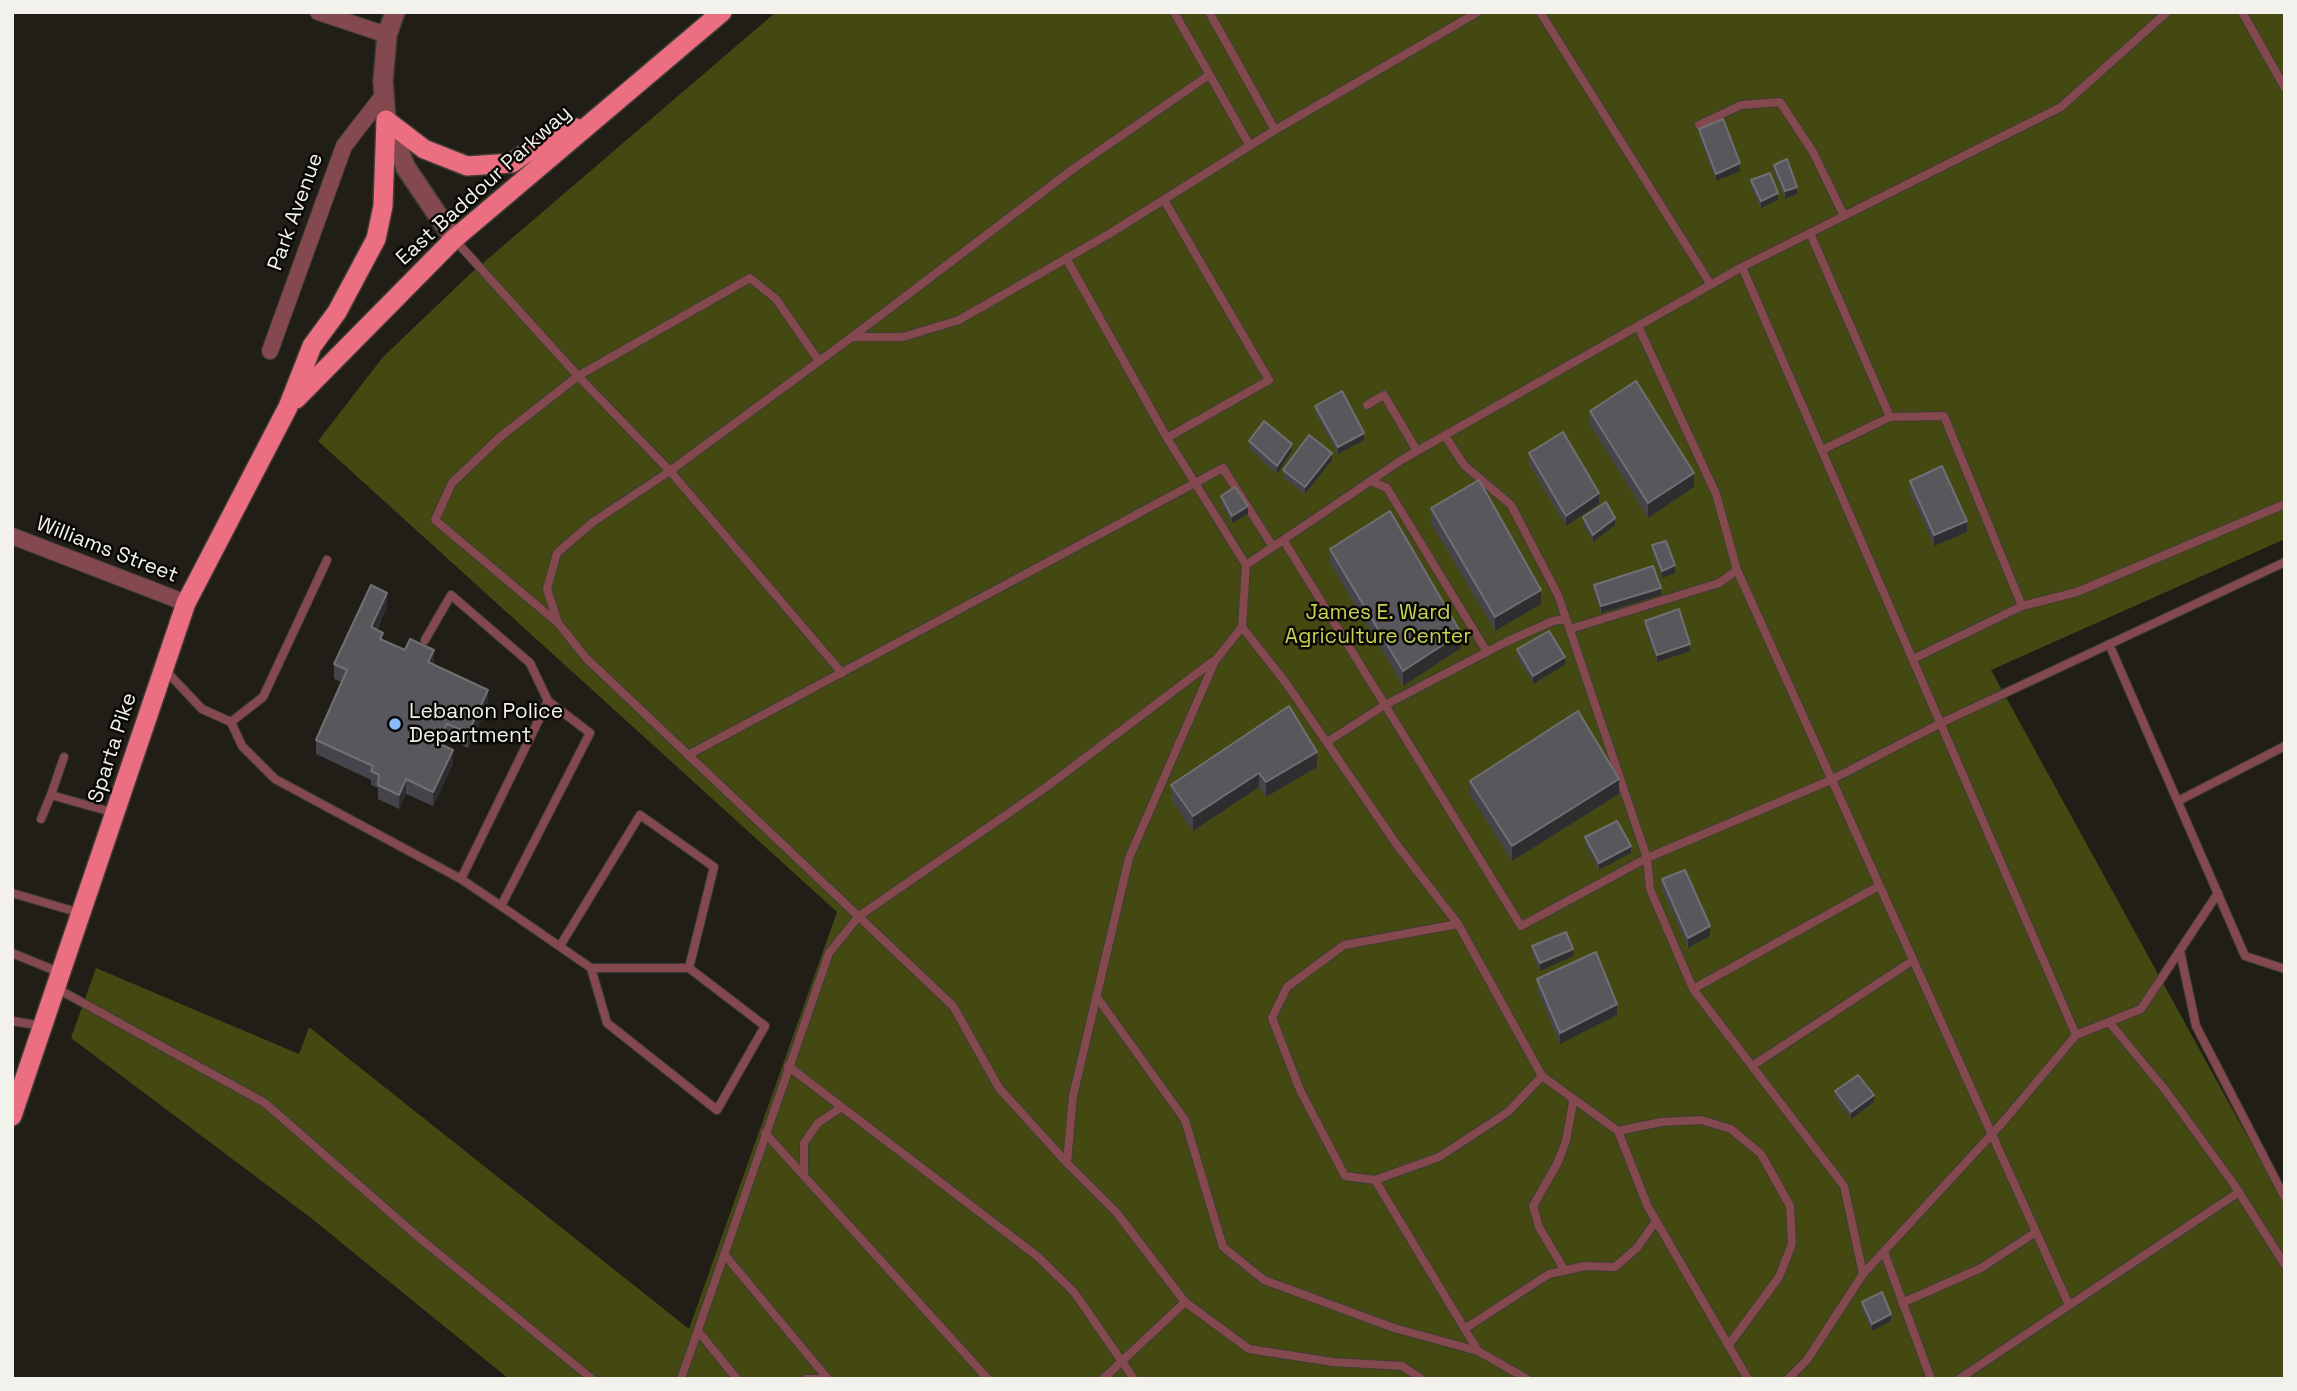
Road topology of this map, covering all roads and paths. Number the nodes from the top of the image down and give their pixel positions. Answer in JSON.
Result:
{"nodes":[{"id":1,"x":318,"y":12,"type":"edge"},
{"id":2,"x":395,"y":12,"type":"edge"},
{"id":3,"x":722,"y":12,"type":"edge"},
{"id":4,"x":1174,"y":12,"type":"edge"},
{"id":5,"x":1209,"y":12,"type":"edge"},
{"id":6,"x":1478,"y":12,"type":"edge"},
{"id":7,"x":1540,"y":12,"type":"edge"},
{"id":8,"x":2167,"y":12,"type":"edge"},
{"id":9,"x":2242,"y":12,"type":"edge"},
{"id":10,"x":387,"y":35,"type":"junction"},
{"id":11,"x":1209,"y":75,"type":"junction"},
{"id":12,"x":2285,"y":88,"type":"edge"},
{"id":13,"x":382,"y":97,"type":"junction"},
{"id":14,"x":386,"y":120,"type":"junction"},
{"id":15,"x":586,"y":124,"type":"junction"},
{"id":16,"x":1699,"y":125,"type":"dead end"},
{"id":17,"x":1275,"y":130,"type":"junction"},
{"id":18,"x":1250,"y":146,"type":"junction"},
{"id":19,"x":1164,"y":200,"type":"junction"},
{"id":20,"x":1844,"y":216,"type":"junction"},
{"id":21,"x":1810,"y":233,"type":"junction"},
{"id":22,"x":454,"y":239,"type":"junction"},
{"id":23,"x":1066,"y":258,"type":"junction"},
{"id":24,"x":1742,"y":267,"type":"junction"},
{"id":25,"x":1711,"y":285,"type":"junction"},
{"id":26,"x":1638,"y":326,"type":"junction"},
{"id":27,"x":852,"y":337,"type":"junction"},
{"id":28,"x":271,"y":351,"type":"dead end"},
{"id":29,"x":819,"y":361,"type":"junction"},
{"id":30,"x":578,"y":376,"type":"junction"},
{"id":31,"x":1367,"y":405,"type":"dead end"},
{"id":32,"x":288,"y":407,"type":"junction"},
{"id":33,"x":1890,"y":417,"type":"junction"},
{"id":34,"x":1445,"y":436,"type":"junction"},
{"id":35,"x":1167,"y":438,"type":"junction"},
{"id":36,"x":1822,"y":450,"type":"junction"},
{"id":37,"x":1418,"y":451,"type":"junction"},
{"id":38,"x":670,"y":471,"type":"junction"},
{"id":39,"x":1371,"y":481,"type":"junction"},
{"id":40,"x":1194,"y":484,"type":"junction"},
{"id":41,"x":2285,"y":504,"type":"edge"},
{"id":42,"x":12,"y":536,"type":"edge"},
{"id":43,"x":1284,"y":541,"type":"junction"},
{"id":44,"x":1273,"y":547,"type":"junction"},
{"id":45,"x":327,"y":560,"type":"dead end"},
{"id":46,"x":2285,"y":562,"type":"edge"},
{"id":47,"x":1246,"y":565,"type":"junction"},
{"id":48,"x":1737,"y":570,"type":"junction"},
{"id":49,"x":186,"y":603,"type":"junction"},
{"id":50,"x":2022,"y":606,"type":"junction"},
{"id":51,"x":1566,"y":619,"type":"junction"},
{"id":52,"x":558,"y":623,"type":"junction"},
{"id":53,"x":1242,"y":627,"type":"junction"},
{"id":54,"x":1570,"y":629,"type":"junction"},
{"id":55,"x":425,"y":640,"type":"dead end"},
{"id":56,"x":2109,"y":644,"type":"junction"},
{"id":57,"x":1488,"y":652,"type":"junction"},
{"id":58,"x":1913,"y":659,"type":"junction"},
{"id":59,"x":1215,"y":661,"type":"junction"},
{"id":60,"x":163,"y":668,"type":"junction"},
{"id":61,"x":842,"y":673,"type":"junction"},
{"id":62,"x":548,"y":701,"type":"junction"},
{"id":63,"x":1385,"y":705,"type":"junction"},
{"id":64,"x":231,"y":722,"type":"junction"},
{"id":65,"x":1941,"y":723,"type":"junction"},
{"id":66,"x":1327,"y":742,"type":"junction"},
{"id":67,"x":2285,"y":746,"type":"edge"},
{"id":68,"x":688,"y":755,"type":"junction"},
{"id":69,"x":64,"y":757,"type":"dead end"},
{"id":70,"x":1831,"y":780,"type":"junction"},
{"id":71,"x":51,"y":795,"type":"junction"},
{"id":72,"x":2178,"y":801,"type":"junction"},
{"id":73,"x":115,"y":813,"type":"junction"},
{"id":74,"x":41,"y":819,"type":"dead end"},
{"id":75,"x":1647,"y":858,"type":"junction"},
{"id":76,"x":461,"y":879,"type":"junction"},
{"id":77,"x":1879,"y":886,"type":"junction"},
{"id":78,"x":2218,"y":892,"type":"junction"},
{"id":79,"x":12,"y":893,"type":"edge"},
{"id":80,"x":501,"y":906,"type":"junction"},
{"id":81,"x":81,"y":914,"type":"junction"},
{"id":82,"x":859,"y":916,"type":"junction"},
{"id":83,"x":1458,"y":923,"type":"junction"},
{"id":84,"x":560,"y":946,"type":"junction"},
{"id":85,"x":2179,"y":951,"type":"junction"},
{"id":86,"x":12,"y":953,"type":"edge"},
{"id":87,"x":1912,"y":961,"type":"junction"},
{"id":88,"x":591,"y":968,"type":"junction"},
{"id":89,"x":689,"y":968,"type":"junction"},
{"id":90,"x":2285,"y":969,"type":"edge"},
{"id":91,"x":59,"y":980,"type":"junction"},
{"id":92,"x":1693,"y":989,"type":"junction"},
{"id":93,"x":1096,"y":996,"type":"junction"},
{"id":94,"x":12,"y":1021,"type":"edge"},
{"id":95,"x":2109,"y":1022,"type":"junction"},
{"id":96,"x":43,"y":1026,"type":"junction"},
{"id":97,"x":2076,"y":1035,"type":"junction"},
{"id":98,"x":788,"y":1066,"type":"junction"},
{"id":99,"x":1752,"y":1066,"type":"junction"},
{"id":100,"x":1542,"y":1076,"type":"junction"},
{"id":101,"x":1573,"y":1101,"type":"junction"},
{"id":102,"x":842,"y":1107,"type":"junction"},
{"id":103,"x":12,"y":1116,"type":"edge"},
{"id":104,"x":1618,"y":1131,"type":"junction"},
{"id":105,"x":765,"y":1133,"type":"junction"},
{"id":106,"x":1991,"y":1135,"type":"junction"},
{"id":107,"x":1067,"y":1163,"type":"junction"},
{"id":108,"x":804,"y":1176,"type":"junction"},
{"id":109,"x":1375,"y":1180,"type":"junction"},
{"id":110,"x":2239,"y":1192,"type":"junction"},
{"id":111,"x":2285,"y":1198,"type":"edge"},
{"id":112,"x":1656,"y":1221,"type":"junction"},
{"id":113,"x":2035,"y":1232,"type":"junction"},
{"id":114,"x":1884,"y":1252,"type":"junction"},
{"id":115,"x":724,"y":1254,"type":"junction"},
{"id":116,"x":2285,"y":1265,"type":"edge"},
{"id":117,"x":1565,"y":1271,"type":"junction"},
{"id":118,"x":1863,"y":1274,"type":"junction"},
{"id":119,"x":1185,"y":1302,"type":"junction"},
{"id":120,"x":1902,"y":1303,"type":"junction"},
{"id":121,"x":2069,"y":1305,"type":"junction"},
{"id":122,"x":1466,"y":1328,"type":"junction"},
{"id":123,"x":698,"y":1331,"type":"junction"},
{"id":124,"x":1728,"y":1346,"type":"junction"},
{"id":125,"x":1478,"y":1351,"type":"junction"},
{"id":126,"x":1123,"y":1360,"type":"junction"},
{"id":127,"x":592,"y":1379,"type":"edge"},
{"id":128,"x":681,"y":1379,"type":"edge"},
{"id":129,"x":737,"y":1379,"type":"edge"},
{"id":130,"x":806,"y":1379,"type":"edge"},
{"id":131,"x":820,"y":1379,"type":"edge"},
{"id":132,"x":828,"y":1379,"type":"edge"},
{"id":133,"x":988,"y":1379,"type":"edge"},
{"id":134,"x":1103,"y":1379,"type":"edge"},
{"id":135,"x":1134,"y":1379,"type":"edge"},
{"id":136,"x":1422,"y":1379,"type":"edge"},
{"id":137,"x":1527,"y":1379,"type":"edge"},
{"id":138,"x":1748,"y":1379,"type":"edge"},
{"id":139,"x":1788,"y":1379,"type":"edge"},
{"id":140,"x":1931,"y":1379,"type":"edge"},
{"id":141,"x":1959,"y":1379,"type":"edge"}],
"edges":[{"from":1,"to":10,"type":"street"},
{"from":2,"to":10,"type":"street"},
{"from":3,"to":15,"type":"main road","name":"East Baddour Parkway"},
{"from":4,"to":11,"type":"lane"},
{"from":5,"to":17,"type":"lane"},
{"from":6,"to":17,"type":"lane"},
{"from":7,"to":25,"type":"lane"},
{"from":8,"to":20,"type":"lane"},
{"from":9,"to":12,"type":"lane"},
{"from":10,"to":13,"type":"street"},
{"from":11,"to":18,"type":"lane"},
{"from":11,"to":27,"type":"lane"},
{"from":13,"to":14,"type":"street"},
{"from":13,"to":28,"type":"street","name":"Park Avenue"},
{"from":14,"to":15,"type":"main road"},
{"from":14,"to":22,"type":"street"},
{"from":14,"to":32,"type":"main road"},
{"from":15,"to":22,"type":"main road","name":"East Baddour Parkway"},
{"from":16,"to":20,"type":"lane"},
{"from":17,"to":18,"type":"lane"},
{"from":18,"to":19,"type":"lane"},
{"from":19,"to":23,"type":"lane"},
{"from":19,"to":35,"type":"lane"},
{"from":20,"to":21,"type":"lane"},
{"from":21,"to":24,"type":"lane"},
{"from":21,"to":33,"type":"lane"},
{"from":22,"to":30,"type":"lane"},
{"from":22,"to":32,"type":"main road","name":"East Baddour Parkway"},
{"from":23,"to":27,"type":"lane"},
{"from":23,"to":35,"type":"lane"},
{"from":24,"to":25,"type":"lane"},
{"from":24,"to":36,"type":"lane"},
{"from":25,"to":26,"type":"lane"},
{"from":26,"to":34,"type":"lane"},
{"from":26,"to":48,"type":"lane"},
{"from":27,"to":29,"type":"lane"},
{"from":29,"to":30,"type":"lane"},
{"from":29,"to":38,"type":"lane"},
{"from":30,"to":38,"type":"lane"},
{"from":30,"to":52,"type":"lane"},
{"from":31,"to":37,"type":"lane"},
{"from":32,"to":49,"type":"main road","name":"Sparta Pike"},
{"from":33,"to":36,"type":"lane"},
{"from":33,"to":50,"type":"lane"},
{"from":34,"to":37,"type":"lane"},
{"from":34,"to":51,"type":"lane"},
{"from":35,"to":40,"type":"lane"},
{"from":36,"to":58,"type":"lane"},
{"from":37,"to":39,"type":"lane"},
{"from":38,"to":52,"type":"lane"},
{"from":38,"to":61,"type":"lane"},
{"from":39,"to":43,"type":"lane"},
{"from":39,"to":57,"type":"lane"},
{"from":40,"to":44,"type":"lane"},
{"from":40,"to":47,"type":"lane"},
{"from":40,"to":61,"type":"lane"},
{"from":41,"to":50,"type":"lane"},
{"from":42,"to":49,"type":"street","name":"Williams Street"},
{"from":43,"to":44,"type":"lane"},
{"from":43,"to":63,"type":"lane"},
{"from":44,"to":47,"type":"lane"},
{"from":45,"to":64,"type":"lane"},
{"from":46,"to":56,"type":"lane"},
{"from":47,"to":53,"type":"lane"},
{"from":48,"to":54,"type":"lane"},
{"from":48,"to":70,"type":"lane"},
{"from":49,"to":60,"type":"main road","name":"Sparta Pike"},
{"from":50,"to":58,"type":"lane"},
{"from":51,"to":54,"type":"lane"},
{"from":51,"to":57,"type":"lane"},
{"from":52,"to":68,"type":"lane"},
{"from":53,"to":59,"type":"lane"},
{"from":53,"to":66,"type":"lane"},
{"from":54,"to":75,"type":"lane"},
{"from":55,"to":62,"type":"lane"},
{"from":56,"to":65,"type":"lane"},
{"from":56,"to":72,"type":"lane"},
{"from":57,"to":63,"type":"lane"},
{"from":58,"to":65,"type":"lane"},
{"from":59,"to":82,"type":"lane"},
{"from":59,"to":93,"type":"lane"},
{"from":60,"to":64,"type":"lane"},
{"from":60,"to":73,"type":"main road","name":"Sparta Pike"},
{"from":61,"to":68,"type":"lane"},
{"from":62,"to":76,"type":"lane"},
{"from":62,"to":80,"type":"lane"},
{"from":63,"to":66,"type":"lane"},
{"from":63,"to":75,"type":"lane"},
{"from":64,"to":76,"type":"lane"},
{"from":65,"to":70,"type":"lane"},
{"from":65,"to":97,"type":"lane"},
{"from":66,"to":83,"type":"lane"},
{"from":67,"to":72,"type":"lane"},
{"from":68,"to":82,"type":"lane"},
{"from":69,"to":71,"type":"lane"},
{"from":70,"to":75,"type":"lane"},
{"from":70,"to":77,"type":"lane"},
{"from":71,"to":73,"type":"lane"},
{"from":71,"to":74,"type":"lane"},
{"from":72,"to":78,"type":"lane"},
{"from":73,"to":81,"type":"main road","name":"Sparta Pike"},
{"from":75,"to":92,"type":"lane"},
{"from":76,"to":80,"type":"lane"},
{"from":77,"to":87,"type":"lane"},
{"from":77,"to":92,"type":"lane"},
{"from":78,"to":85,"type":"lane"},
{"from":78,"to":90,"type":"lane"},
{"from":79,"to":81,"type":"lane"},
{"from":80,"to":84,"type":"lane"},
{"from":81,"to":91,"type":"main road","name":"Sparta Pike"},
{"from":82,"to":98,"type":"lane"},
{"from":82,"to":107,"type":"lane"},
{"from":83,"to":100,"type":"lane"},
{"from":83,"to":109,"type":"lane"},
{"from":84,"to":88,"type":"lane"},
{"from":84,"to":89,"type":"lane"},
{"from":85,"to":95,"type":"lane"},
{"from":85,"to":111,"type":"lane"},
{"from":86,"to":91,"type":"lane"},
{"from":87,"to":99,"type":"lane"},
{"from":87,"to":106,"type":"lane"},
{"from":88,"to":89,"type":"lane"},
{"from":88,"to":89,"type":"lane"},
{"from":91,"to":96,"type":"main road","name":"Sparta Pike"},
{"from":91,"to":127,"type":"lane"},
{"from":92,"to":99,"type":"lane"},
{"from":93,"to":107,"type":"lane"},
{"from":93,"to":125,"type":"lane"},
{"from":94,"to":96,"type":"lane"},
{"from":95,"to":97,"type":"lane"},
{"from":95,"to":110,"type":"lane"},
{"from":96,"to":103,"type":"main road","name":"Sparta Pike"},
{"from":97,"to":106,"type":"lane"},
{"from":98,"to":102,"type":"lane"},
{"from":98,"to":105,"type":"lane"},
{"from":99,"to":118,"type":"lane"},
{"from":100,"to":101,"type":"lane"},
{"from":100,"to":109,"type":"lane"},
{"from":101,"to":104,"type":"lane"},
{"from":101,"to":117,"type":"lane"},
{"from":102,"to":108,"type":"lane"},
{"from":102,"to":126,"type":"lane"},
{"from":104,"to":112,"type":"lane"},
{"from":104,"to":124,"type":"lane"},
{"from":105,"to":108,"type":"lane"},
{"from":105,"to":115,"type":"lane"},
{"from":106,"to":113,"type":"lane"},
{"from":106,"to":114,"type":"lane"},
{"from":107,"to":119,"type":"lane"},
{"from":108,"to":133,"type":"lane"},
{"from":109,"to":122,"type":"lane"},
{"from":110,"to":116,"type":"lane"},
{"from":110,"to":121,"type":"lane"},
{"from":112,"to":117,"type":"lane"},
{"from":112,"to":124,"type":"lane"},
{"from":113,"to":120,"type":"lane"},
{"from":113,"to":121,"type":"lane"},
{"from":114,"to":118,"type":"lane"},
{"from":114,"to":120,"type":"lane"},
{"from":115,"to":123,"type":"lane"},
{"from":115,"to":132,"type":"lane"},
{"from":117,"to":122,"type":"lane"},
{"from":118,"to":139,"type":"lane"},
{"from":119,"to":126,"type":"lane"},
{"from":119,"to":136,"type":"lane"},
{"from":120,"to":140,"type":"lane"},
{"from":121,"to":141,"type":"lane"},
{"from":122,"to":125,"type":"lane"},
{"from":123,"to":128,"type":"lane"},
{"from":123,"to":129,"type":"lane"},
{"from":124,"to":138,"type":"lane"},
{"from":125,"to":137,"type":"lane"},
{"from":126,"to":134,"type":"lane"},
{"from":126,"to":135,"type":"lane"},
{"from":130,"to":131,"type":"lane"}]}
